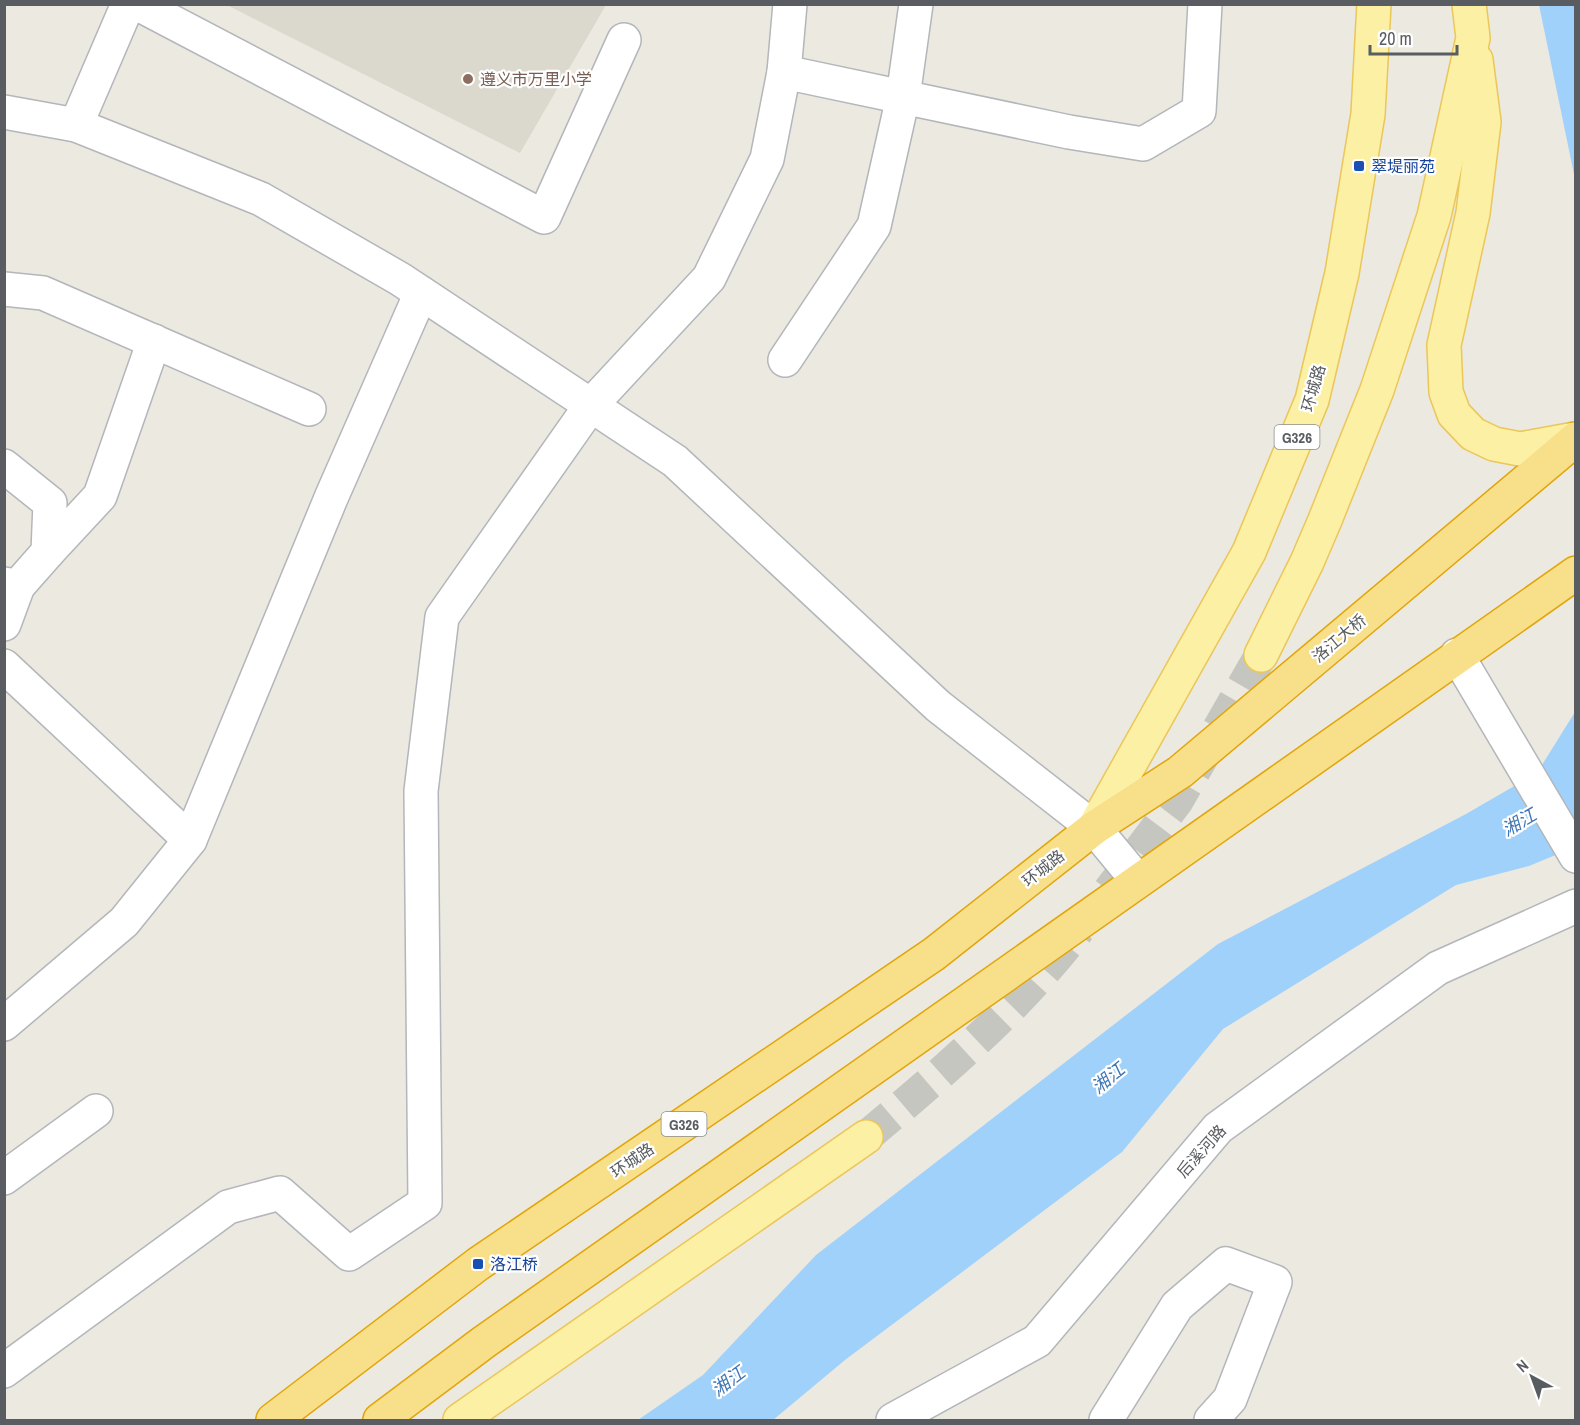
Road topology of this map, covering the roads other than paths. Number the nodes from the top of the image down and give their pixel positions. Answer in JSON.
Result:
{"nodes":[{"id":1,"x":128,"y":4,"type":"edge"},
{"id":2,"x":138,"y":4,"type":"edge"},
{"id":3,"x":790,"y":4,"type":"edge"},
{"id":4,"x":916,"y":4,"type":"edge"},
{"id":5,"x":1205,"y":4,"type":"edge"},
{"id":6,"x":1374,"y":4,"type":"edge"},
{"id":7,"x":1469,"y":4,"type":"edge"},
{"id":8,"x":1473,"y":38,"type":"junction"},
{"id":9,"x":624,"y":40,"type":"dead end"},
{"id":10,"x":784,"y":72,"type":"junction"},
{"id":11,"x":903,"y":97,"type":"junction"},
{"id":12,"x":4,"y":112,"type":"edge"},
{"id":13,"x":76,"y":126,"type":"junction"},
{"id":14,"x":4,"y":289,"type":"edge"},
{"id":15,"x":421,"y":293,"type":"junction"},
{"id":16,"x":154,"y":341,"type":"junction"},
{"id":17,"x":785,"y":360,"type":"dead end"},
{"id":18,"x":591,"y":405,"type":"junction"},
{"id":19,"x":309,"y":409,"type":"dead end"},
{"id":20,"x":1575,"y":439,"type":"edge"},
{"id":21,"x":4,"y":466,"type":"edge"},
{"id":22,"x":48,"y":552,"type":"junction"},
{"id":23,"x":1575,"y":573,"type":"edge"},
{"id":24,"x":11,"y":585,"type":"edge"},
{"id":25,"x":4,"y":624,"type":"edge"},
{"id":26,"x":1261,"y":655,"type":"tunnel mouth"},
{"id":27,"x":1457,"y":655,"type":"junction"},
{"id":28,"x":4,"y":666,"type":"edge"},
{"id":29,"x":1094,"y":828,"type":"junction"},
{"id":30,"x":190,"y":840,"type":"junction"},
{"id":31,"x":1575,"y":856,"type":"edge"},
{"id":32,"x":1138,"y":881,"type":"junction"},
{"id":33,"x":1575,"y":906,"type":"edge"},
{"id":34,"x":4,"y":1024,"type":"edge"},
{"id":35,"x":96,"y":1111,"type":"dead end"},
{"id":36,"x":866,"y":1137,"type":"tunnel mouth"},
{"id":37,"x":4,"y":1178,"type":"edge"},
{"id":38,"x":4,"y":1371,"type":"edge"},
{"id":39,"x":273,"y":1420,"type":"edge"},
{"id":40,"x":380,"y":1420,"type":"edge"},
{"id":41,"x":460,"y":1420,"type":"edge"},
{"id":42,"x":893,"y":1420,"type":"edge"},
{"id":43,"x":1106,"y":1420,"type":"edge"},
{"id":44,"x":1211,"y":1420,"type":"edge"}],
"edges":[{"from":1,"to":13,"type":"street"},
{"from":2,"to":9,"type":"street"},
{"from":3,"to":10,"type":"street"},
{"from":4,"to":11,"type":"street"},
{"from":5,"to":11,"type":"street"},
{"from":6,"to":29,"type":"main road","name":"环城路","number":"G326"},
{"from":7,"to":8,"type":"main road"},
{"from":8,"to":20,"type":"main road"},
{"from":8,"to":26,"type":"main road"},
{"from":10,"to":11,"type":"street"},
{"from":10,"to":18,"type":"street"},
{"from":11,"to":17,"type":"street"},
{"from":12,"to":13,"type":"street"},
{"from":13,"to":15,"type":"street"},
{"from":14,"to":16,"type":"street"},
{"from":15,"to":18,"type":"street"},
{"from":15,"to":30,"type":"street"},
{"from":16,"to":19,"type":"street"},
{"from":16,"to":22,"type":"street"},
{"from":18,"to":29,"type":"street"},
{"from":18,"to":38,"type":"street"},
{"from":20,"to":29,"type":"highway","name":"洛江大桥"},
{"from":21,"to":22,"type":"street"},
{"from":22,"to":24,"type":"street"},
{"from":23,"to":27,"type":"highway"},
{"from":24,"to":25,"type":"street"},
{"from":27,"to":31,"type":"street"},
{"from":27,"to":32,"type":"highway"},
{"from":28,"to":30,"type":"street"},
{"from":29,"to":32,"type":"street"},
{"from":29,"to":39,"type":"highway","name":"环城路","number":"G326"},
{"from":30,"to":34,"type":"street"},
{"from":32,"to":40,"type":"highway"},
{"from":33,"to":42,"type":"street","name":"后溪河路"},
{"from":35,"to":37,"type":"street"},
{"from":36,"to":41,"type":"main road"},
{"from":43,"to":44,"type":"street"}]}
